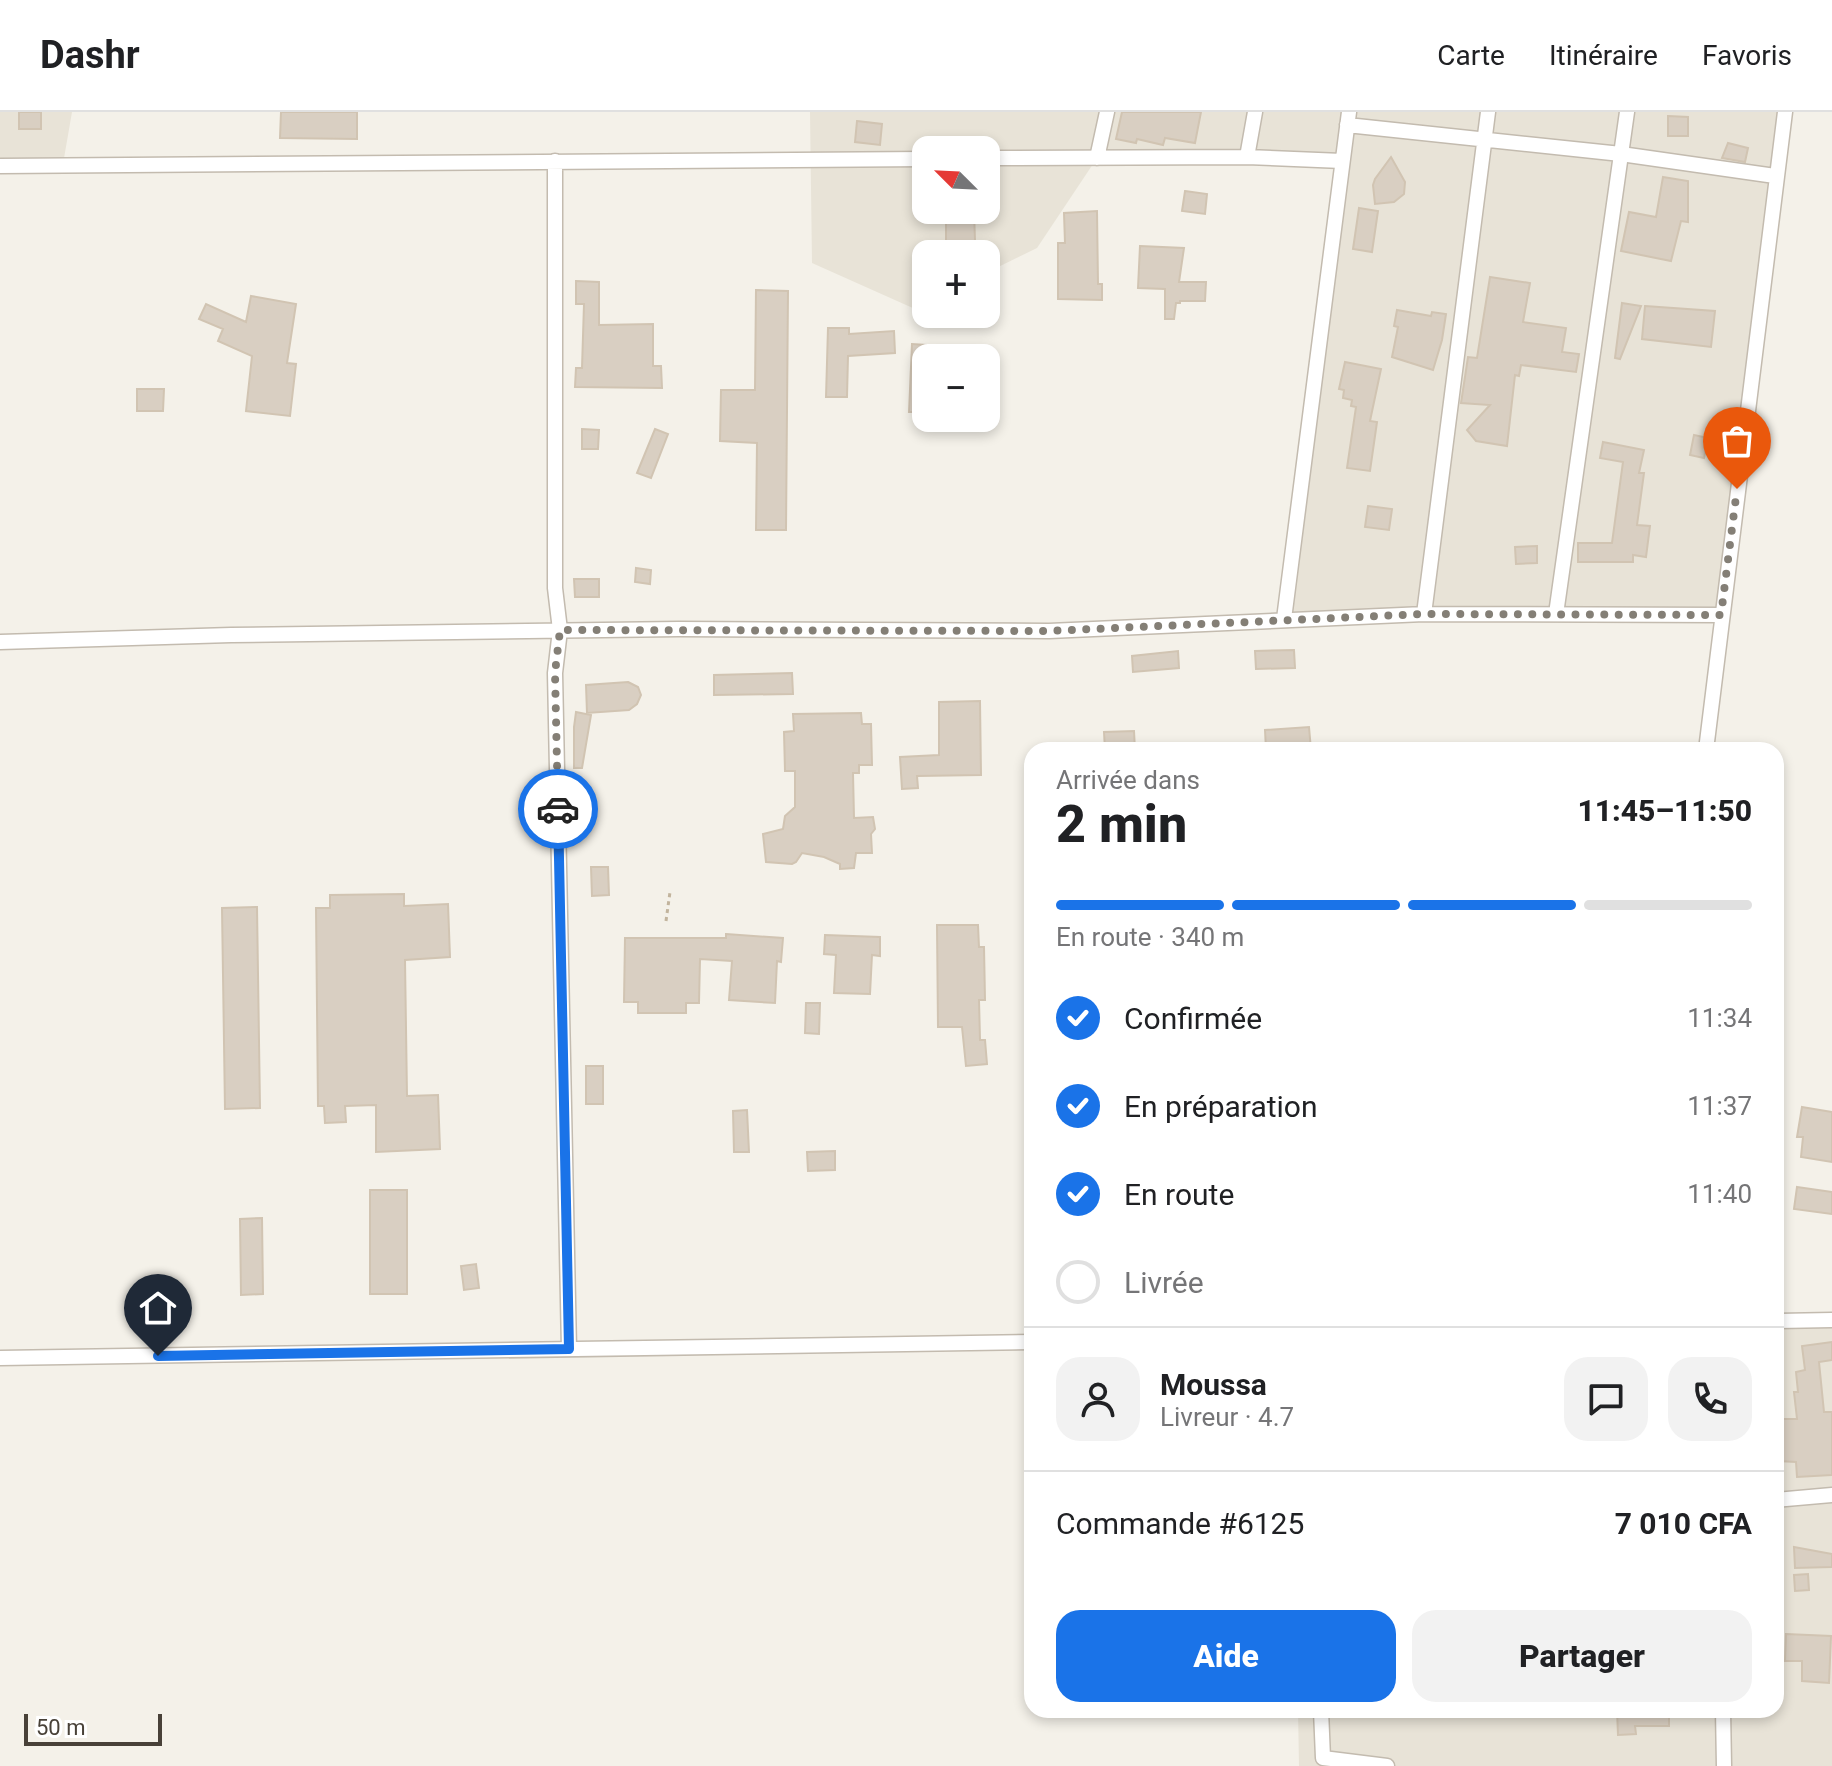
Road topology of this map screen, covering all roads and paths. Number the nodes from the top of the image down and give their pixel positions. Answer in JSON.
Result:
{"nodes":[{"id":1,"x":1107,"y":112,"type":"edge"},
{"id":2,"x":1255,"y":112,"type":"edge"},
{"id":3,"x":1488,"y":112,"type":"edge"},
{"id":4,"x":1627,"y":112,"type":"edge"},
{"id":5,"x":1785,"y":112,"type":"edge"},
{"id":6,"x":1348,"y":118,"type":"edge"},
{"id":7,"x":1484,"y":138,"type":"junction"},
{"id":8,"x":1621,"y":154,"type":"junction"},
{"id":9,"x":1247,"y":157,"type":"junction"},
{"id":10,"x":1000,"y":158,"type":"edge"},
{"id":11,"x":1097,"y":158,"type":"junction"},
{"id":12,"x":912,"y":159,"type":"edge"},
{"id":13,"x":555,"y":161,"type":"junction"},
{"id":14,"x":1342,"y":161,"type":"junction"},
{"id":15,"x":0,"y":166,"type":"edge"},
{"id":16,"x":1775,"y":176,"type":"junction"},
{"id":17,"x":1424,"y":614,"type":"junction"},
{"id":18,"x":1556,"y":614,"type":"junction"},
{"id":19,"x":1721,"y":615,"type":"junction"},
{"id":20,"x":1284,"y":619,"type":"junction"},
{"id":21,"x":560,"y":630,"type":"junction"},
{"id":22,"x":0,"y":642,"type":"edge"},
{"id":23,"x":1707,"y":742,"type":"edge"},
{"id":24,"x":670,"y":892,"type":"dead end"},
{"id":25,"x":666,"y":921,"type":"dead end"},
{"id":26,"x":1832,"y":1320,"type":"edge"},
{"id":27,"x":1784,"y":1321,"type":"edge"},
{"id":28,"x":1024,"y":1342,"type":"edge"},
{"id":29,"x":569,"y":1349,"type":"junction"},
{"id":30,"x":0,"y":1358,"type":"edge"},
{"id":31,"x":1832,"y":1495,"type":"edge"},
{"id":32,"x":1784,"y":1499,"type":"edge"},
{"id":33,"x":1321,"y":1718,"type":"edge"},
{"id":34,"x":1723,"y":1718,"type":"edge"},
{"id":35,"x":1323,"y":1762,"type":"edge"},
{"id":36,"x":1387,"y":1766,"type":"edge"},
{"id":37,"x":1724,"y":1766,"type":"edge"}],
"edges":[{"from":1,"to":11,"type":"street"},
{"from":2,"to":9,"type":"street"},
{"from":3,"to":7,"type":"street"},
{"from":4,"to":8,"type":"street"},
{"from":5,"to":16,"type":"street"},
{"from":6,"to":7,"type":"street"},
{"from":6,"to":14,"type":"street"},
{"from":7,"to":8,"type":"street"},
{"from":7,"to":17,"type":"street"},
{"from":8,"to":16,"type":"street"},
{"from":8,"to":18,"type":"street"},
{"from":9,"to":11,"type":"street"},
{"from":9,"to":14,"type":"street"},
{"from":10,"to":11,"type":"street"},
{"from":12,"to":13,"type":"street"},
{"from":13,"to":15,"type":"street"},
{"from":13,"to":21,"type":"street"},
{"from":14,"to":20,"type":"street"},
{"from":16,"to":19,"type":"street"},
{"from":17,"to":18,"type":"street"},
{"from":17,"to":20,"type":"street"},
{"from":18,"to":19,"type":"street"},
{"from":19,"to":23,"type":"street"},
{"from":20,"to":21,"type":"street"},
{"from":21,"to":22,"type":"street"},
{"from":21,"to":29,"type":"street"},
{"from":24,"to":25,"type":"path"},
{"from":26,"to":27,"type":"street"},
{"from":28,"to":29,"type":"street"},
{"from":29,"to":30,"type":"street"},
{"from":31,"to":32,"type":"street"},
{"from":33,"to":35,"type":"street"},
{"from":34,"to":37,"type":"street"},
{"from":35,"to":36,"type":"street"}]}
